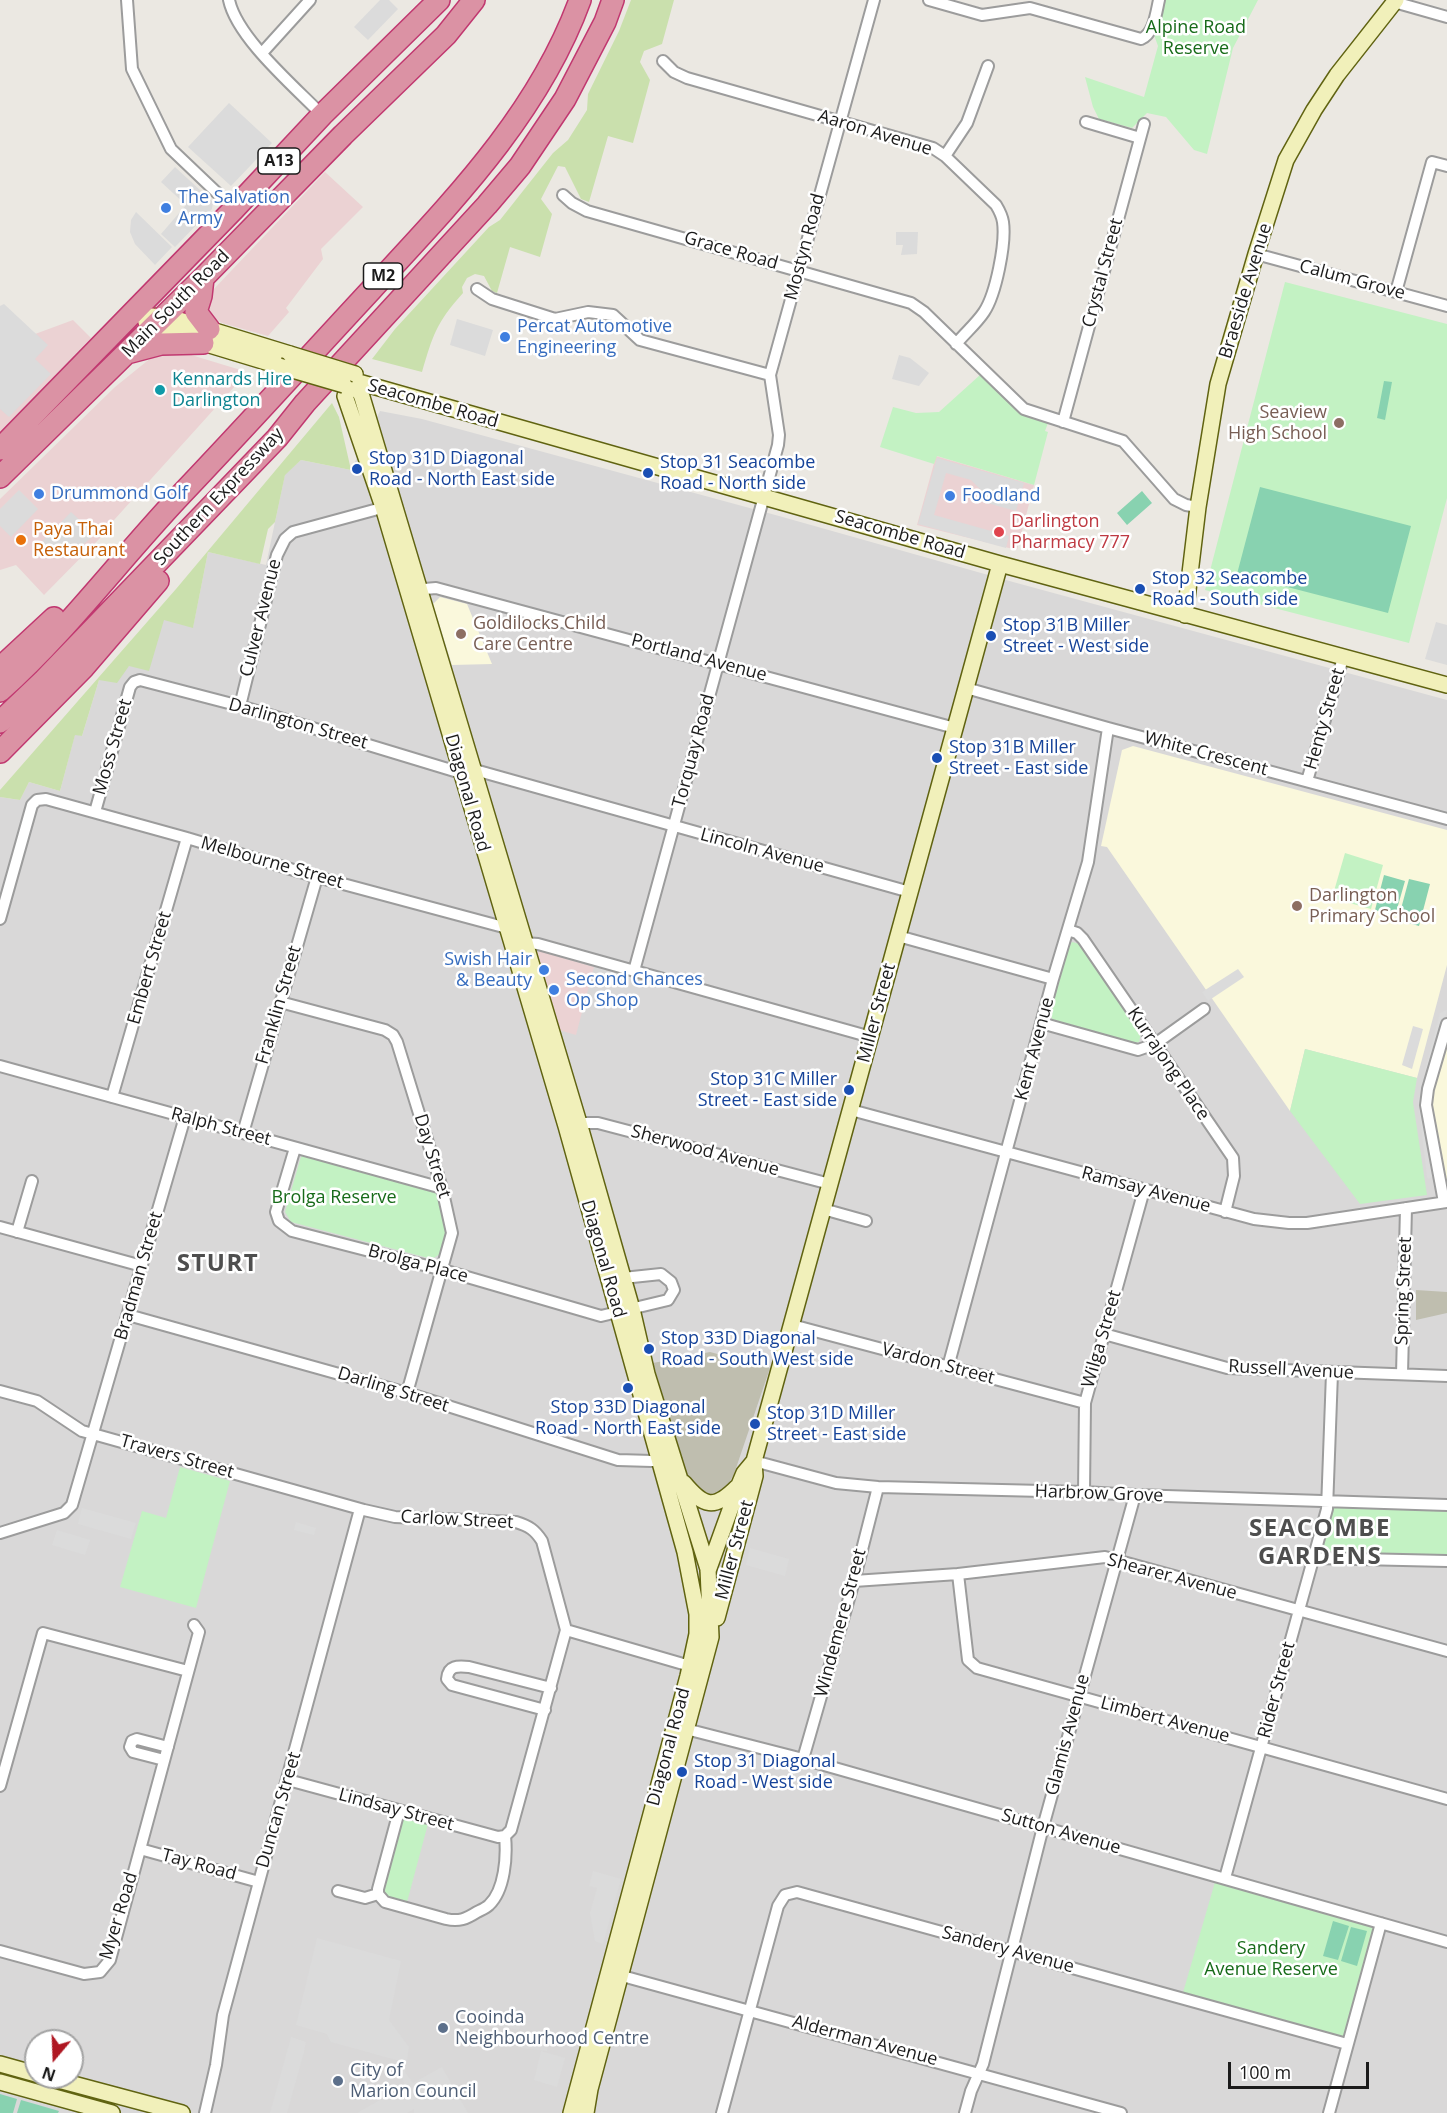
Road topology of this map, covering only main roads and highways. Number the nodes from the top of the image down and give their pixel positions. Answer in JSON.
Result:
{"nodes":[{"id":1,"x":439,"y":0,"type":"edge"},
{"id":2,"x":474,"y":0,"type":"edge"},
{"id":3,"x":580,"y":0,"type":"edge"},
{"id":4,"x":613,"y":0,"type":"edge"},
{"id":5,"x":1395,"y":1,"type":"edge"},
{"id":6,"x":322,"y":115,"type":"junction"},
{"id":7,"x":343,"y":135,"type":"junction"},
{"id":8,"x":203,"y":278,"type":"junction"},
{"id":9,"x":130,"y":314,"type":"junction"},
{"id":10,"x":158,"y":321,"type":"junction"},
{"id":11,"x":206,"y":336,"type":"junction"},
{"id":12,"x":125,"y":354,"type":"junction"},
{"id":13,"x":352,"y":380,"type":"junction"},
{"id":14,"x":277,"y":438,"type":"junction"},
{"id":15,"x":0,"y":449,"type":"edge"},
{"id":16,"x":0,"y":477,"type":"edge"},
{"id":17,"x":151,"y":527,"type":"junction"},
{"id":18,"x":1000,"y":564,"type":"junction"},
{"id":19,"x":1185,"y":615,"type":"junction"},
{"id":20,"x":0,"y":668,"type":"edge"},
{"id":21,"x":1447,"y":686,"type":"edge"},
{"id":22,"x":0,"y":691,"type":"edge"},
{"id":23,"x":0,"y":722,"type":"edge"},
{"id":24,"x":0,"y":752,"type":"edge"},
{"id":25,"x":513,"y":927,"type":"junction"},
{"id":26,"x":572,"y":1124,"type":"junction"},
{"id":27,"x":625,"y":1311,"type":"junction"},
{"id":28,"x":666,"y":1457,"type":"junction"},
{"id":29,"x":754,"y":1461,"type":"junction"},
{"id":30,"x":681,"y":1478,"type":"junction"},
{"id":31,"x":739,"y":1485,"type":"junction"},
{"id":32,"x":708,"y":1569,"type":"junction"},
{"id":33,"x":697,"y":1614,"type":"junction"},
{"id":34,"x":711,"y":1637,"type":"junction"},
{"id":35,"x":681,"y":1728,"type":"junction"},
{"id":36,"x":614,"y":1974,"type":"junction"},
{"id":37,"x":0,"y":2064,"type":"edge"},
{"id":38,"x":24,"y":2071,"type":"edge"},
{"id":39,"x":0,"y":2082,"type":"edge"},
{"id":40,"x":84,"y":2087,"type":"edge"},
{"id":41,"x":112,"y":2113,"type":"edge"},
{"id":42,"x":182,"y":2113,"type":"edge"},
{"id":43,"x":571,"y":2113,"type":"edge"},
{"id":44,"x":586,"y":2113,"type":"edge"}],
"edges":[{"from":1,"to":6,"type":"highway","name":"Main South Road","number":"A13"},
{"from":2,"to":7,"type":"highway","name":"Main South Road","number":"A13"},
{"from":3,"to":17,"type":"highway","name":"Southern Expressway","number":"M2"},
{"from":4,"to":14,"type":"highway","name":"Southern Expressway","number":"M2"},
{"from":5,"to":19,"type":"main road","name":"Braeside Avenue"},
{"from":6,"to":7,"type":"highway"},
{"from":6,"to":9,"type":"highway","name":"Main South Road","number":"A13"},
{"from":7,"to":8,"type":"highway","name":"Main South Road","number":"A13"},
{"from":8,"to":10,"type":"highway","name":"Main South Road","number":"A13"},
{"from":8,"to":11,"type":"highway"},
{"from":9,"to":10,"type":"main road","name":"Seacombe Road"},
{"from":9,"to":15,"type":"highway","name":"Main South Road","number":"A13"},
{"from":10,"to":11,"type":"main road","name":"Seacombe Road"},
{"from":10,"to":12,"type":"highway","name":"Main South Road","number":"A13"},
{"from":11,"to":12,"type":"highway","number":"A13"},
{"from":11,"to":13,"type":"main road","name":"Seacombe Road","bridge":true},
{"from":12,"to":16,"type":"highway","name":"Main South Road","number":"A13"},
{"from":13,"to":18,"type":"main road","name":"Seacombe Road"},
{"from":13,"to":25,"type":"main road","name":"Diagonal Road"},
{"from":14,"to":23,"type":"highway","name":"Southern Expressway","number":"M2"},
{"from":14,"to":24,"type":"highway"},
{"from":17,"to":20,"type":"highway","number":"M2"},
{"from":17,"to":22,"type":"highway","name":"Southern Expressway","number":"M2"},
{"from":18,"to":19,"type":"main road","name":"Seacombe Road"},
{"from":18,"to":29,"type":"main road","name":"Miller Street"},
{"from":19,"to":21,"type":"main road","name":"Seacombe Road"},
{"from":25,"to":26,"type":"main road","name":"Diagonal Road"},
{"from":25,"to":26,"type":"main road","name":"Diagonal Road"},
{"from":26,"to":27,"type":"main road","name":"Diagonal Road"},
{"from":26,"to":27,"type":"main road","name":"Diagonal Road"},
{"from":27,"to":28,"type":"main road","name":"Diagonal Road"},
{"from":28,"to":30,"type":"main road","name":"Diagonal Road"},
{"from":28,"to":33,"type":"main road","name":"Diagonal Road"},
{"from":29,"to":31,"type":"main road","name":"Miller Street"},
{"from":29,"to":34,"type":"main road","name":"Miller Street"},
{"from":30,"to":31,"type":"main road"},
{"from":30,"to":32,"type":"main road","name":"Diagonal Road"},
{"from":31,"to":32,"type":"main road","name":"Miller Street"},
{"from":32,"to":33,"type":"main road","name":"Miller Street"},
{"from":32,"to":34,"type":"main road","name":"Diagonal Road"},
{"from":33,"to":35,"type":"main road","name":"Diagonal Road"},
{"from":34,"to":35,"type":"main road","name":"Diagonal Road"},
{"from":35,"to":36,"type":"main road","name":"Diagonal Road"},
{"from":36,"to":43,"type":"main road","name":"Diagonal Road"},
{"from":36,"to":44,"type":"main road","name":"Diagonal Road"},
{"from":37,"to":38,"type":"main road"},
{"from":39,"to":41,"type":"main road"},
{"from":40,"to":42,"type":"main road"}]}
